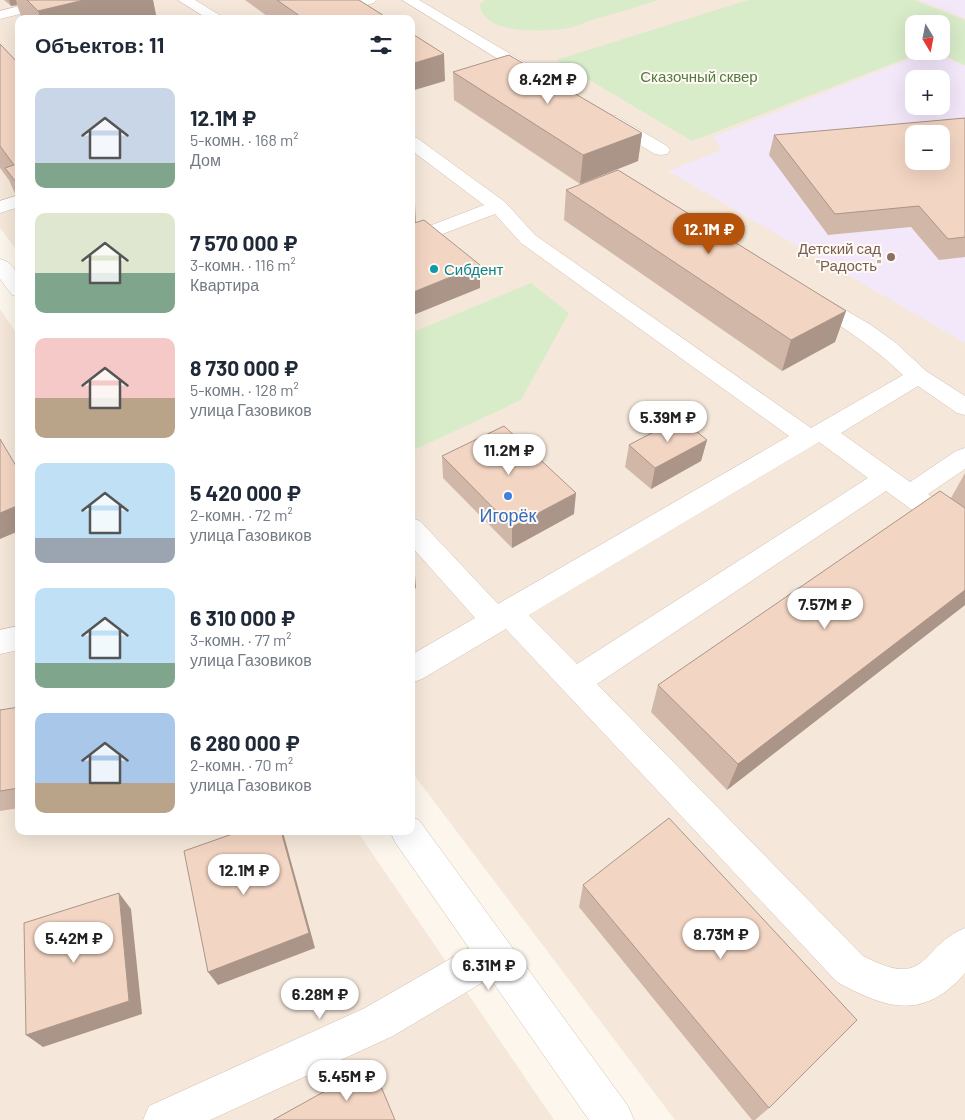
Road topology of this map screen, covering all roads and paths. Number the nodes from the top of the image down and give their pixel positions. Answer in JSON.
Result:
{"nodes":[{"id":1,"x":185,"y":0,"type":"edge"},
{"id":2,"x":369,"y":0,"type":"edge"},
{"id":3,"x":409,"y":0,"type":"edge"},
{"id":4,"x":32,"y":7,"type":"edge"},
{"id":5,"x":0,"y":15,"type":"edge"},
{"id":6,"x":212,"y":15,"type":"edge"},
{"id":7,"x":312,"y":15,"type":"edge"},
{"id":8,"x":545,"y":81,"type":"edge"},
{"id":9,"x":594,"y":110,"type":"edge"},
{"id":10,"x":415,"y":145,"type":"edge"},
{"id":11,"x":661,"y":150,"type":"dead end"},
{"id":12,"x":15,"y":203,"type":"edge"},
{"id":13,"x":498,"y":206,"type":"junction"},
{"id":14,"x":0,"y":207,"type":"edge"},
{"id":15,"x":415,"y":238,"type":"edge"},
{"id":16,"x":0,"y":265,"type":"edge"},
{"id":17,"x":15,"y":286,"type":"edge"},
{"id":18,"x":796,"y":288,"type":"edge"},
{"id":19,"x":15,"y":294,"type":"edge"},
{"id":20,"x":0,"y":300,"type":"edge"},
{"id":21,"x":918,"y":376,"type":"junction"},
{"id":22,"x":965,"y":406,"type":"edge"},
{"id":23,"x":815,"y":435,"type":"junction"},
{"id":24,"x":965,"y":457,"type":"edge"},
{"id":25,"x":886,"y":478,"type":"junction"},
{"id":26,"x":910,"y":494,"type":"junction"},
{"id":27,"x":415,"y":532,"type":"edge"},
{"id":28,"x":965,"y":534,"type":"edge"},
{"id":29,"x":501,"y":616,"type":"junction"},
{"id":30,"x":15,"y":639,"type":"edge"},
{"id":31,"x":0,"y":642,"type":"edge"},
{"id":32,"x":415,"y":668,"type":"edge"},
{"id":33,"x":575,"y":682,"type":"junction"},
{"id":34,"x":410,"y":835,"type":"edge"},
{"id":35,"x":965,"y":946,"type":"edge"},
{"id":36,"x":494,"y":954,"type":"junction"},
{"id":37,"x":163,"y":1120,"type":"edge"},
{"id":38,"x":614,"y":1120,"type":"edge"}],
"edges":[{"from":1,"to":6,"type":"street"},
{"from":2,"to":7,"type":"street"},
{"from":3,"to":8,"type":"street"},
{"from":4,"to":5,"type":"street"},
{"from":9,"to":11,"type":"street"},
{"from":10,"to":13,"type":"street"},
{"from":12,"to":14,"type":"street"},
{"from":13,"to":15,"type":"street"},
{"from":13,"to":23,"type":"street"},
{"from":16,"to":17,"type":"street"},
{"from":18,"to":21,"type":"street"},
{"from":19,"to":20,"type":"street"},
{"from":21,"to":22,"type":"street"},
{"from":21,"to":23,"type":"street"},
{"from":23,"to":25,"type":"street"},
{"from":23,"to":29,"type":"street"},
{"from":24,"to":26,"type":"street"},
{"from":25,"to":26,"type":"street"},
{"from":25,"to":33,"type":"street"},
{"from":26,"to":28,"type":"street"},
{"from":27,"to":29,"type":"street"},
{"from":29,"to":32,"type":"street"},
{"from":29,"to":33,"type":"street"},
{"from":30,"to":31,"type":"street"},
{"from":33,"to":35,"type":"street"},
{"from":34,"to":36,"type":"street"},
{"from":36,"to":37,"type":"street"},
{"from":36,"to":38,"type":"street"}]}
